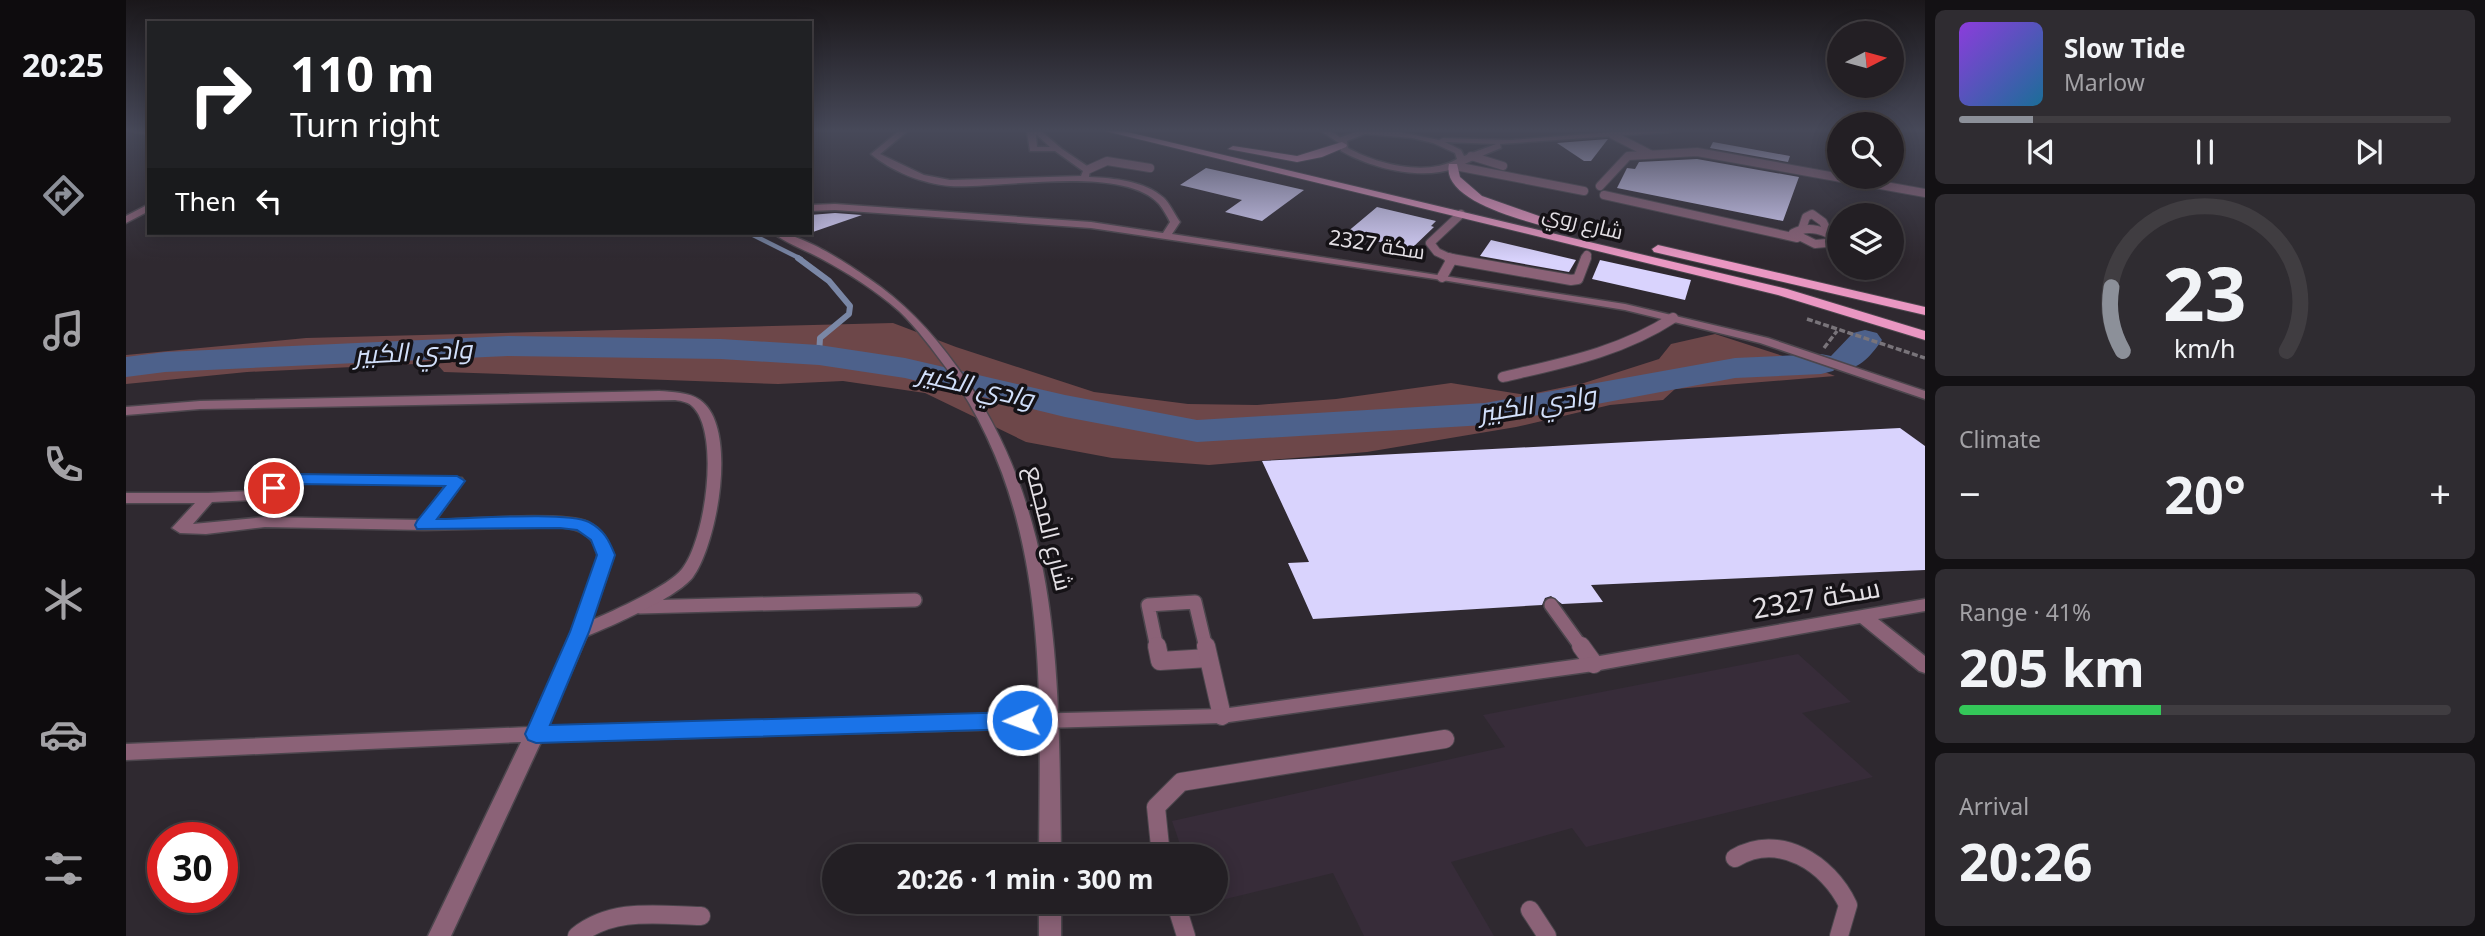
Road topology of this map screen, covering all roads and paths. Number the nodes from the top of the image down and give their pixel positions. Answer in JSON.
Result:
{"nodes":[{"id":1,"x":919,"y":174,"type":"edge"},
{"id":2,"x":1291,"y":174,"type":"edge"},
{"id":3,"x":1331,"y":174,"type":"edge"},
{"id":4,"x":1453,"y":174,"type":"edge"},
{"id":5,"x":1508,"y":174,"type":"edge"},
{"id":6,"x":1531,"y":174,"type":"edge"},
{"id":7,"x":1616,"y":174,"type":"edge"},
{"id":8,"x":1818,"y":174,"type":"edge"},
{"id":9,"x":1085,"y":175,"type":"joint"},
{"id":10,"x":1586,"y":188,"type":"junction"},
{"id":11,"x":1604,"y":190,"type":"junction"},
{"id":12,"x":1925,"y":193,"type":"edge"},
{"id":13,"x":147,"y":208,"type":"edge"},
{"id":14,"x":812,"y":208,"type":"edge"},
{"id":15,"x":1461,"y":214,"type":"junction"},
{"id":16,"x":126,"y":220,"type":"edge"},
{"id":17,"x":1574,"y":230,"type":"junction"},
{"id":18,"x":1827,"y":230,"type":"edge"},
{"id":19,"x":1799,"y":232,"type":"junction"},
{"id":20,"x":1827,"y":234,"type":"edge"},
{"id":21,"x":782,"y":235,"type":"edge"},
{"id":22,"x":1166,"y":236,"type":"junction"},
{"id":23,"x":1827,"y":245,"type":"edge"},
{"id":24,"x":1587,"y":255,"type":"dead end"},
{"id":25,"x":1452,"y":259,"type":"junction"},
{"id":26,"x":1442,"y":277,"type":"junction"},
{"id":27,"x":1782,"y":292,"type":"junction"},
{"id":28,"x":1925,"y":309,"type":"edge"},
{"id":29,"x":1673,"y":318,"type":"junction"},
{"id":30,"x":1807,"y":319,"type":"dead end"},
{"id":31,"x":1925,"y":336,"type":"edge"},
{"id":32,"x":1925,"y":346,"type":"edge"},
{"id":33,"x":1925,"y":358,"type":"edge"},
{"id":34,"x":1503,"y":377,"type":"dead end"},
{"id":35,"x":1925,"y":395,"type":"edge"},
{"id":36,"x":126,"y":411,"type":"edge"},
{"id":37,"x":126,"y":498,"type":"edge"},
{"id":38,"x":208,"y":498,"type":"junction"},
{"id":39,"x":424,"y":525,"type":"junction"},
{"id":40,"x":915,"y":600,"type":"dead end"},
{"id":41,"x":1550,"y":605,"type":"dead end"},
{"id":42,"x":1925,"y":605,"type":"edge"},
{"id":43,"x":640,"y":607,"type":"junction"},
{"id":44,"x":1864,"y":617,"type":"junction"},
{"id":45,"x":580,"y":632,"type":"junction"},
{"id":46,"x":1208,"y":658,"type":"junction"},
{"id":47,"x":1594,"y":664,"type":"junction"},
{"id":48,"x":1925,"y":666,"type":"edge"},
{"id":49,"x":1222,"y":716,"type":"junction"},
{"id":50,"x":1049,"y":719,"type":"junction"},
{"id":51,"x":536,"y":734,"type":"junction"},
{"id":52,"x":1445,"y":739,"type":"dead end"},
{"id":53,"x":126,"y":752,"type":"edge"},
{"id":54,"x":1049,"y":844,"type":"edge"},
{"id":55,"x":1160,"y":844,"type":"edge"},
{"id":56,"x":1735,"y":858,"type":"dead end"},
{"id":57,"x":1530,"y":910,"type":"dead end"},
{"id":58,"x":1050,"y":914,"type":"edge"},
{"id":59,"x":1179,"y":914,"type":"edge"},
{"id":60,"x":701,"y":916,"type":"dead end"},
{"id":61,"x":439,"y":936,"type":"edge"},
{"id":62,"x":578,"y":936,"type":"edge"},
{"id":63,"x":1050,"y":936,"type":"edge"},
{"id":64,"x":1186,"y":936,"type":"edge"},
{"id":65,"x":1547,"y":936,"type":"edge"},
{"id":66,"x":1839,"y":936,"type":"edge"}],
"edges":[{"from":1,"to":9,"type":"street"},
{"from":2,"to":15,"type":"main road","name":"شارع روي"},
{"from":3,"to":17,"type":"main road","name":"شارع روي"},
{"from":4,"to":17,"type":"main road"},
{"from":5,"to":10,"type":"lane"},
{"from":6,"to":10,"type":"lane"},
{"from":7,"to":11,"type":"lane"},
{"from":8,"to":12,"type":"lane"},
{"from":9,"to":22,"type":"street"},
{"from":10,"to":11,"type":"lane"},
{"from":11,"to":19,"type":"lane"},
{"from":13,"to":16,"type":"street"},
{"from":14,"to":22,"type":"street","name":"سكة 2327"},
{"from":15,"to":25,"type":"lane"},
{"from":15,"to":27,"type":"main road","name":"شارع روي"},
{"from":17,"to":28,"type":"main road","name":"شارع روي"},
{"from":18,"to":19,"type":"lane"},
{"from":19,"to":20,"type":"lane"},
{"from":19,"to":23,"type":"lane"},
{"from":21,"to":50,"type":"street","name":"شارع المجمع"},
{"from":22,"to":26,"type":"street","name":"سكة 2327"},
{"from":24,"to":25,"type":"lane"},
{"from":25,"to":26,"type":"lane"},
{"from":26,"to":29,"type":"street","name":"سكة 2327"},
{"from":27,"to":31,"type":"main road","name":"شارع روي"},
{"from":27,"to":32,"type":"main road"},
{"from":29,"to":34,"type":"lane"},
{"from":29,"to":35,"type":"street","name":"سكة 2327"},
{"from":30,"to":33,"type":"path"},
{"from":36,"to":43,"type":"street"},
{"from":37,"to":38,"type":"street"},
{"from":38,"to":39,"type":"street"},
{"from":38,"to":39,"type":"street"},
{"from":39,"to":45,"type":"street"},
{"from":40,"to":43,"type":"lane"},
{"from":41,"to":47,"type":"lane"},
{"from":42,"to":44,"type":"street","name":"سكة 2327"},
{"from":43,"to":45,"type":"street"},
{"from":44,"to":47,"type":"street","name":"سكة 2327"},
{"from":44,"to":48,"type":"street"},
{"from":45,"to":51,"type":"street"},
{"from":46,"to":46,"type":"lane"},
{"from":46,"to":49,"type":"lane"},
{"from":47,"to":49,"type":"street","name":"سكة 2327"},
{"from":49,"to":50,"type":"street","name":"سكة 2327"},
{"from":50,"to":51,"type":"street","name":"سكة 2327"},
{"from":50,"to":54,"type":"street","name":"شارع المجمع"},
{"from":51,"to":53,"type":"street","name":"سكة 2327"},
{"from":51,"to":61,"type":"street"},
{"from":52,"to":55,"type":"lane"},
{"from":56,"to":66,"type":"lane"},
{"from":57,"to":65,"type":"lane"},
{"from":58,"to":63,"type":"street"},
{"from":59,"to":64,"type":"lane"},
{"from":60,"to":62,"type":"lane"}]}
